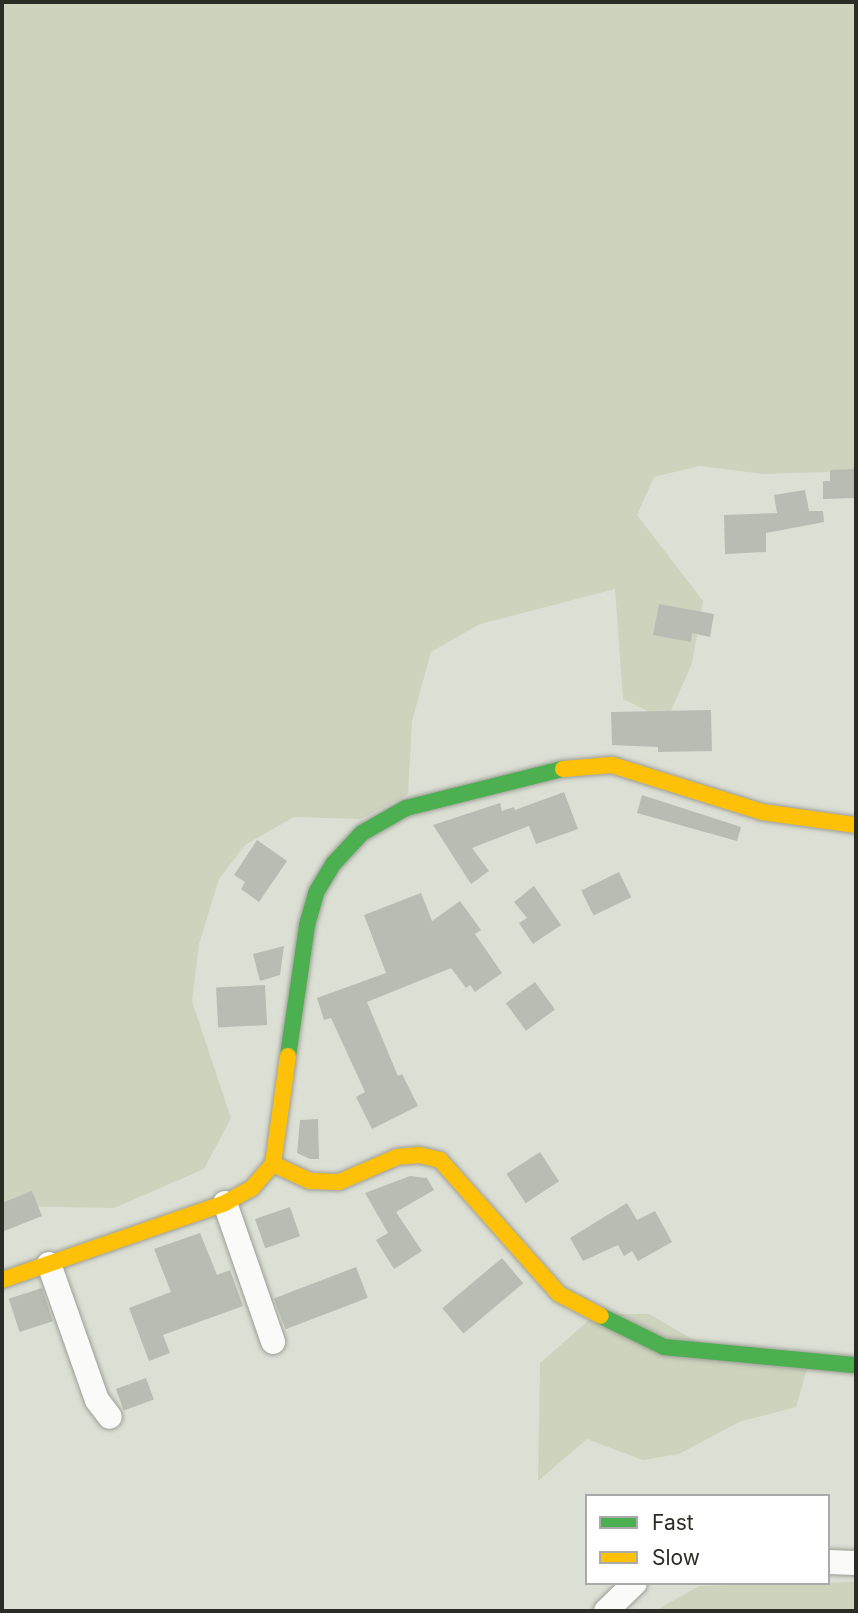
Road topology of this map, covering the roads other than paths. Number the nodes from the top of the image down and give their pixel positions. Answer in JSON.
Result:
{"nodes":[{"id":1,"x":856,"y":825,"type":"edge"},
{"id":2,"x":273,"y":1164,"type":"junction"},
{"id":3,"x":225,"y":1203,"type":"junction"},
{"id":4,"x":49,"y":1264,"type":"junction"},
{"id":5,"x":2,"y":1280,"type":"edge"},
{"id":6,"x":273,"y":1342,"type":"dead end"},
{"id":7,"x":856,"y":1365,"type":"edge"},
{"id":8,"x":110,"y":1417,"type":"dead end"},
{"id":9,"x":830,"y":1562,"type":"edge"},
{"id":10,"x":856,"y":1563,"type":"edge"},
{"id":11,"x":633,"y":1585,"type":"edge"},
{"id":12,"x":606,"y":1611,"type":"edge"}],
"edges":[{"from":1,"to":2,"type":"street"},
{"from":2,"to":3,"type":"street"},
{"from":2,"to":7,"type":"street"},
{"from":3,"to":4,"type":"street"},
{"from":3,"to":6,"type":"street"},
{"from":4,"to":5,"type":"street"},
{"from":4,"to":8,"type":"street"},
{"from":9,"to":10,"type":"street"},
{"from":11,"to":12,"type":"street"}]}
